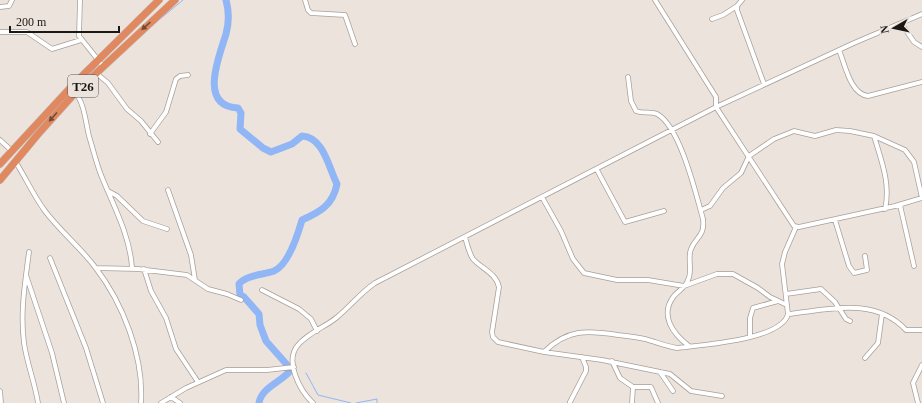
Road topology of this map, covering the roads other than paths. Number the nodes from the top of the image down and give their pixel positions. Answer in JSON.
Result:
{"nodes":[{"id":1,"x":12,"y":0,"type":"edge"},
{"id":2,"x":80,"y":0,"type":"edge"},
{"id":3,"x":159,"y":0,"type":"edge"},
{"id":4,"x":175,"y":0,"type":"edge"},
{"id":5,"x":305,"y":0,"type":"edge"},
{"id":6,"x":655,"y":0,"type":"edge"},
{"id":7,"x":742,"y":0,"type":"edge"},
{"id":8,"x":737,"y":6,"type":"junction"},
{"id":9,"x":0,"y":7,"type":"edge"},
{"id":10,"x":922,"y":14,"type":"edge"},
{"id":11,"x":712,"y":19,"type":"dead end"},
{"id":12,"x":901,"y":23,"type":"junction"},
{"id":13,"x":0,"y":32,"type":"edge"},
{"id":14,"x":81,"y":40,"type":"junction"},
{"id":15,"x":355,"y":44,"type":"dead end"},
{"id":16,"x":922,"y":47,"type":"edge"},
{"id":17,"x":839,"y":50,"type":"junction"},
{"id":18,"x":98,"y":60,"type":"junction"},
{"id":19,"x":103,"y":66,"type":"junction"},
{"id":20,"x":96,"y":73,"type":"junction"},
{"id":21,"x":188,"y":75,"type":"dead end"},
{"id":22,"x":628,"y":77,"type":"dead end"},
{"id":23,"x":922,"y":82,"type":"edge"},
{"id":24,"x":764,"y":84,"type":"junction"},
{"id":25,"x":75,"y":93,"type":"junction"},
{"id":26,"x":716,"y":107,"type":"junction"},
{"id":27,"x":673,"y":129,"type":"junction"},
{"id":28,"x":150,"y":134,"type":"junction"},
{"id":29,"x":874,"y":136,"type":"junction"},
{"id":30,"x":0,"y":140,"type":"edge"},
{"id":31,"x":158,"y":142,"type":"dead end"},
{"id":32,"x":12,"y":151,"type":"junction"},
{"id":33,"x":749,"y":156,"type":"junction"},
{"id":34,"x":15,"y":161,"type":"junction"},
{"id":35,"x":0,"y":164,"type":"edge"},
{"id":36,"x":597,"y":170,"type":"junction"},
{"id":37,"x":0,"y":180,"type":"edge"},
{"id":38,"x":168,"y":190,"type":"dead end"},
{"id":39,"x":108,"y":191,"type":"junction"},
{"id":40,"x":542,"y":197,"type":"junction"},
{"id":41,"x":922,"y":198,"type":"edge"},
{"id":42,"x":900,"y":205,"type":"junction"},
{"id":43,"x":885,"y":208,"type":"junction"},
{"id":44,"x":701,"y":210,"type":"junction"},
{"id":45,"x":664,"y":211,"type":"dead end"},
{"id":46,"x":835,"y":220,"type":"junction"},
{"id":47,"x":796,"y":227,"type":"junction"},
{"id":48,"x":166,"y":229,"type":"dead end"},
{"id":49,"x":465,"y":237,"type":"junction"},
{"id":50,"x":29,"y":252,"type":"dead end"},
{"id":51,"x":865,"y":256,"type":"dead end"},
{"id":52,"x":50,"y":258,"type":"dead end"},
{"id":53,"x":914,"y":266,"type":"dead end"},
{"id":54,"x":96,"y":268,"type":"junction"},
{"id":55,"x":132,"y":268,"type":"junction"},
{"id":56,"x":144,"y":269,"type":"junction"},
{"id":57,"x":25,"y":275,"type":"junction"},
{"id":58,"x":195,"y":280,"type":"junction"},
{"id":59,"x":684,"y":286,"type":"junction"},
{"id":60,"x":262,"y":290,"type":"dead end"},
{"id":61,"x":786,"y":294,"type":"junction"},
{"id":62,"x":241,"y":300,"type":"dead end"},
{"id":63,"x":778,"y":301,"type":"junction"},
{"id":64,"x":787,"y":305,"type":"junction"},
{"id":65,"x":838,"y":308,"type":"junction"},
{"id":66,"x":788,"y":314,"type":"junction"},
{"id":67,"x":882,"y":314,"type":"junction"},
{"id":68,"x":850,"y":321,"type":"dead end"},
{"id":69,"x":922,"y":330,"type":"edge"},
{"id":70,"x":317,"y":331,"type":"junction"},
{"id":71,"x":750,"y":337,"type":"junction"},
{"id":72,"x":689,"y":347,"type":"junction"},
{"id":73,"x":544,"y":352,"type":"junction"},
{"id":74,"x":582,"y":357,"type":"junction"},
{"id":75,"x":865,"y":358,"type":"dead end"},
{"id":76,"x":612,"y":361,"type":"junction"},
{"id":77,"x":922,"y":365,"type":"edge"},
{"id":78,"x":294,"y":367,"type":"junction"},
{"id":79,"x":659,"y":371,"type":"junction"},
{"id":80,"x":198,"y":382,"type":"junction"},
{"id":81,"x":633,"y":387,"type":"junction"},
{"id":82,"x":0,"y":391,"type":"edge"},
{"id":83,"x":673,"y":391,"type":"dead end"},
{"id":84,"x":722,"y":396,"type":"dead end"},
{"id":85,"x":171,"y":397,"type":"junction"},
{"id":86,"x":570,"y":402,"type":"dead end"},
{"id":87,"x":1,"y":403,"type":"edge"},
{"id":88,"x":38,"y":403,"type":"edge"},
{"id":89,"x":64,"y":403,"type":"edge"},
{"id":90,"x":103,"y":403,"type":"edge"},
{"id":91,"x":142,"y":403,"type":"edge"},
{"id":92,"x":161,"y":403,"type":"edge"},
{"id":93,"x":180,"y":403,"type":"edge"},
{"id":94,"x":313,"y":403,"type":"edge"},
{"id":95,"x":632,"y":403,"type":"edge"},
{"id":96,"x":658,"y":403,"type":"edge"},
{"id":97,"x":918,"y":403,"type":"edge"}],
"edges":[{"from":1,"to":9,"type":"street"},
{"from":2,"to":14,"type":"street"},
{"from":3,"to":18,"type":"highway","number":"T26"},
{"from":4,"to":19,"type":"highway","number":"T26","one_way":true},
{"from":5,"to":15,"type":"street"},
{"from":6,"to":26,"type":"street"},
{"from":7,"to":8,"type":"street"},
{"from":8,"to":11,"type":"street"},
{"from":8,"to":24,"type":"street"},
{"from":10,"to":12,"type":"street"},
{"from":12,"to":16,"type":"street"},
{"from":12,"to":17,"type":"street"},
{"from":13,"to":14,"type":"street"},
{"from":14,"to":18,"type":"street"},
{"from":17,"to":23,"type":"street"},
{"from":17,"to":24,"type":"street"},
{"from":18,"to":19,"type":"street"},
{"from":18,"to":32,"type":"highway","number":"T26"},
{"from":19,"to":20,"type":"highway","number":"T26"},
{"from":20,"to":25,"type":"highway","number":"T26"},
{"from":20,"to":28,"type":"street"},
{"from":21,"to":28,"type":"street"},
{"from":22,"to":27,"type":"street"},
{"from":24,"to":26,"type":"street"},
{"from":25,"to":34,"type":"highway","number":"T26","one_way":true},
{"from":25,"to":39,"type":"street"},
{"from":26,"to":27,"type":"street"},
{"from":26,"to":33,"type":"street"},
{"from":27,"to":36,"type":"street"},
{"from":27,"to":44,"type":"street"},
{"from":28,"to":31,"type":"street"},
{"from":29,"to":33,"type":"street"},
{"from":29,"to":41,"type":"street"},
{"from":29,"to":43,"type":"street"},
{"from":30,"to":32,"type":"street"},
{"from":32,"to":35,"type":"highway","number":"T26"},
{"from":33,"to":44,"type":"street"},
{"from":33,"to":47,"type":"street"},
{"from":34,"to":37,"type":"highway","number":"T26"},
{"from":34,"to":54,"type":"street"},
{"from":36,"to":40,"type":"street"},
{"from":36,"to":45,"type":"street"},
{"from":38,"to":58,"type":"street"},
{"from":39,"to":48,"type":"street"},
{"from":39,"to":55,"type":"street"},
{"from":40,"to":49,"type":"street"},
{"from":40,"to":59,"type":"street"},
{"from":41,"to":42,"type":"street"},
{"from":42,"to":43,"type":"street"},
{"from":42,"to":53,"type":"street"},
{"from":43,"to":46,"type":"street"},
{"from":44,"to":59,"type":"street"},
{"from":46,"to":47,"type":"street"},
{"from":46,"to":51,"type":"street"},
{"from":47,"to":61,"type":"street"},
{"from":49,"to":70,"type":"street"},
{"from":49,"to":73,"type":"street"},
{"from":50,"to":57,"type":"street"},
{"from":52,"to":90,"type":"street"},
{"from":54,"to":55,"type":"street"},
{"from":54,"to":91,"type":"street"},
{"from":55,"to":56,"type":"street"},
{"from":56,"to":58,"type":"street"},
{"from":56,"to":80,"type":"street"},
{"from":57,"to":88,"type":"street"},
{"from":57,"to":89,"type":"street"},
{"from":58,"to":62,"type":"street"},
{"from":59,"to":63,"type":"street"},
{"from":59,"to":72,"type":"street"},
{"from":60,"to":70,"type":"street"},
{"from":61,"to":64,"type":"street"},
{"from":61,"to":65,"type":"street"},
{"from":63,"to":64,"type":"street"},
{"from":63,"to":71,"type":"street"},
{"from":64,"to":66,"type":"street"},
{"from":65,"to":66,"type":"street"},
{"from":65,"to":67,"type":"street"},
{"from":65,"to":68,"type":"street"},
{"from":66,"to":71,"type":"street"},
{"from":67,"to":69,"type":"street"},
{"from":67,"to":75,"type":"street"},
{"from":70,"to":78,"type":"street"},
{"from":71,"to":72,"type":"street"},
{"from":72,"to":73,"type":"street"},
{"from":73,"to":74,"type":"street"},
{"from":74,"to":76,"type":"street"},
{"from":74,"to":86,"type":"street"},
{"from":76,"to":79,"type":"street"},
{"from":76,"to":81,"type":"street"},
{"from":77,"to":97,"type":"street"},
{"from":78,"to":80,"type":"street"},
{"from":78,"to":94,"type":"street"},
{"from":79,"to":83,"type":"street"},
{"from":79,"to":84,"type":"street"},
{"from":80,"to":85,"type":"street"},
{"from":81,"to":95,"type":"street"},
{"from":81,"to":96,"type":"street"},
{"from":82,"to":87,"type":"street"},
{"from":85,"to":92,"type":"street"},
{"from":85,"to":93,"type":"street"}]}
